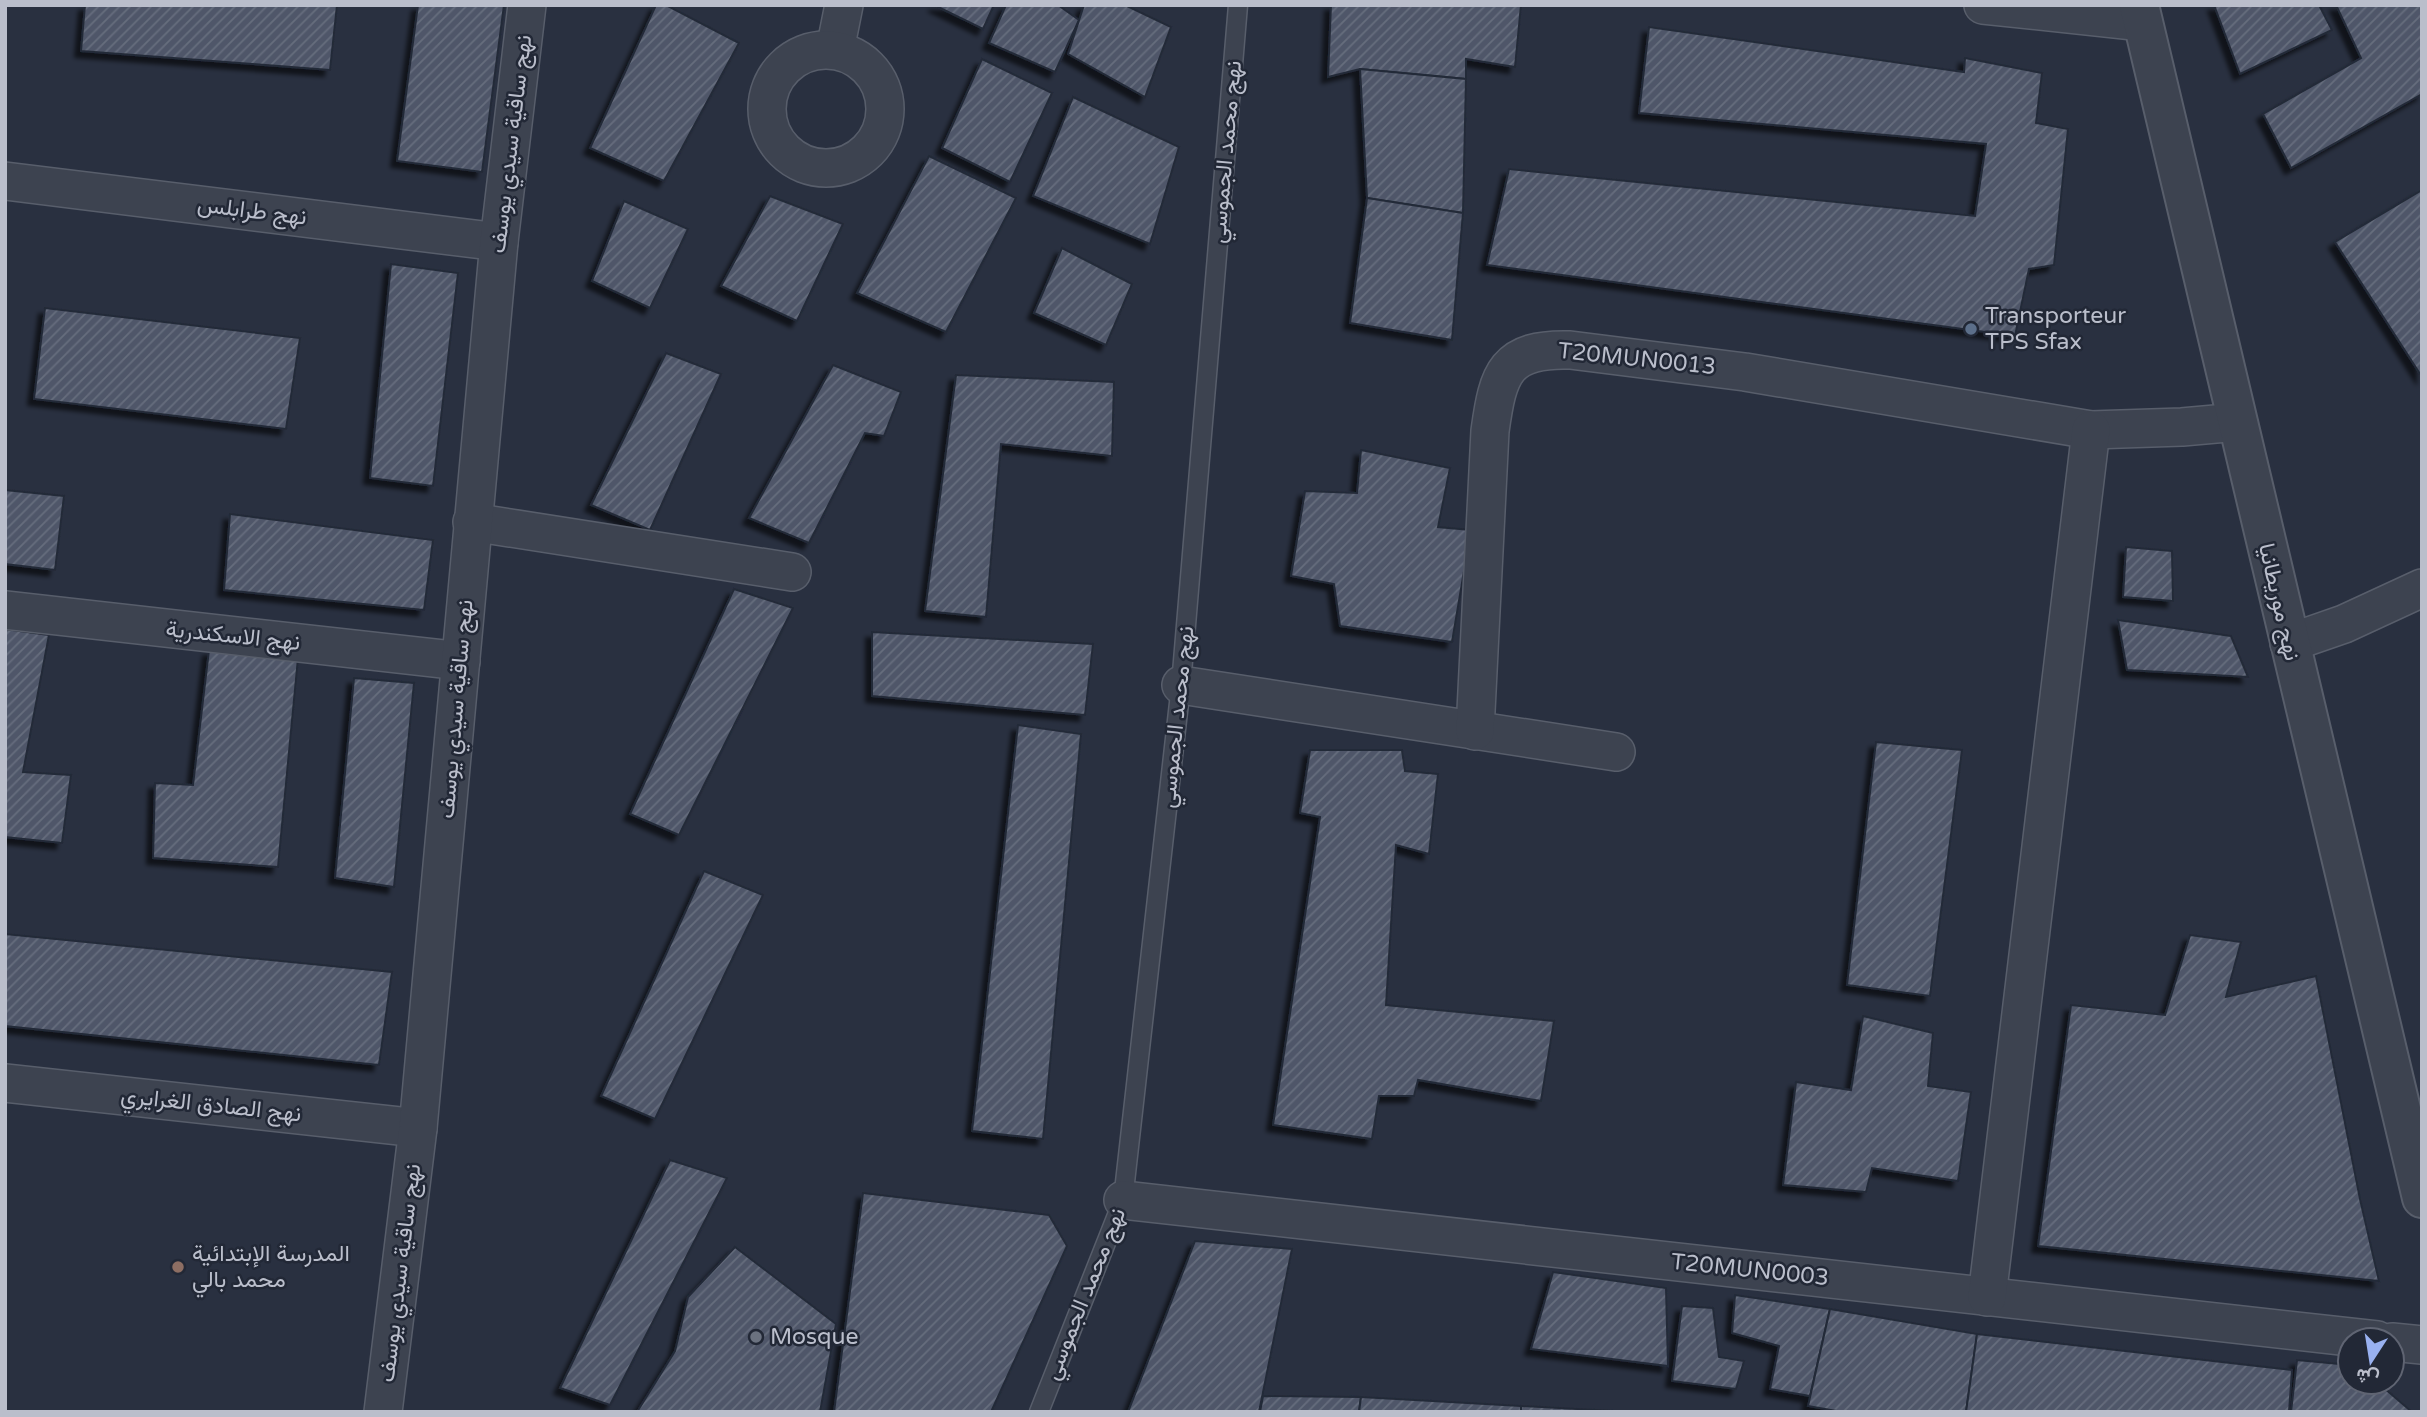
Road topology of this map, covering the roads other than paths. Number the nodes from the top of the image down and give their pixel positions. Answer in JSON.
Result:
{"nodes":[{"id":1,"x":527,"y":5,"type":"edge"},
{"id":2,"x":844,"y":5,"type":"edge"},
{"id":3,"x":1238,"y":5,"type":"edge"},
{"id":4,"x":1983,"y":5,"type":"edge"},
{"id":5,"x":2141,"y":14,"type":"edge"},
{"id":6,"x":835,"y":50,"type":"dead end"},
{"id":7,"x":5,"y":181,"type":"edge"},
{"id":8,"x":499,"y":242,"type":"junction"},
{"id":9,"x":2238,"y":422,"type":"junction"},
{"id":10,"x":2091,"y":430,"type":"junction"},
{"id":11,"x":472,"y":522,"type":"junction"},
{"id":12,"x":792,"y":572,"type":"dead end"},
{"id":13,"x":2422,"y":588,"type":"edge"},
{"id":14,"x":5,"y":610,"type":"edge"},
{"id":15,"x":2288,"y":643,"type":"junction"},
{"id":16,"x":461,"y":661,"type":"junction"},
{"id":17,"x":1181,"y":685,"type":"junction"},
{"id":18,"x":1475,"y":731,"type":"junction"},
{"id":19,"x":1616,"y":752,"type":"dead end"},
{"id":20,"x":5,"y":1083,"type":"edge"},
{"id":21,"x":418,"y":1128,"type":"junction"},
{"id":22,"x":2422,"y":1198,"type":"edge"},
{"id":23,"x":1123,"y":1200,"type":"junction"},
{"id":24,"x":1987,"y":1297,"type":"junction"},
{"id":25,"x":2336,"y":1335,"type":"edge"},
{"id":26,"x":383,"y":1412,"type":"edge"},
{"id":27,"x":1039,"y":1412,"type":"edge"}],
"edges":[{"from":1,"to":8,"type":"street","name":"نهج ساقية سيدي يوسف"},
{"from":2,"to":6,"type":"street"},
{"from":3,"to":17,"type":"lane","name":"نهج محمد الجموسي"},
{"from":4,"to":5,"type":"street"},
{"from":5,"to":9,"type":"street","name":"نهج موريطانيا"},
{"from":7,"to":8,"type":"street","name":"نهج طرابلس"},
{"from":8,"to":11,"type":"street","name":"نهج ساقية سيدي يوسف"},
{"from":9,"to":10,"type":"street","name":"T20MUN0013"},
{"from":9,"to":15,"type":"street","name":"نهج موريطانيا"},
{"from":10,"to":18,"type":"street","name":"T20MUN0013"},
{"from":10,"to":24,"type":"street"},
{"from":11,"to":12,"type":"street"},
{"from":11,"to":16,"type":"street","name":"نهج ساقية سيدي يوسف"},
{"from":13,"to":15,"type":"street"},
{"from":14,"to":16,"type":"street","name":"نهج الاسكندرية"},
{"from":15,"to":22,"type":"street","name":"نهج موريطانيا"},
{"from":16,"to":21,"type":"street","name":"نهج ساقية سيدي يوسف"},
{"from":17,"to":18,"type":"street"},
{"from":17,"to":23,"type":"lane","name":"نهج محمد الجموسي"},
{"from":18,"to":19,"type":"street"},
{"from":20,"to":21,"type":"street","name":"نهج الصادق الغرايري"},
{"from":21,"to":26,"type":"street","name":"نهج ساقية سيدي يوسف"},
{"from":23,"to":24,"type":"street","name":"T20MUN0003"},
{"from":23,"to":27,"type":"lane","name":"نهج محمد الجموسي"},
{"from":24,"to":25,"type":"street","name":"T20MUN0003"}]}
